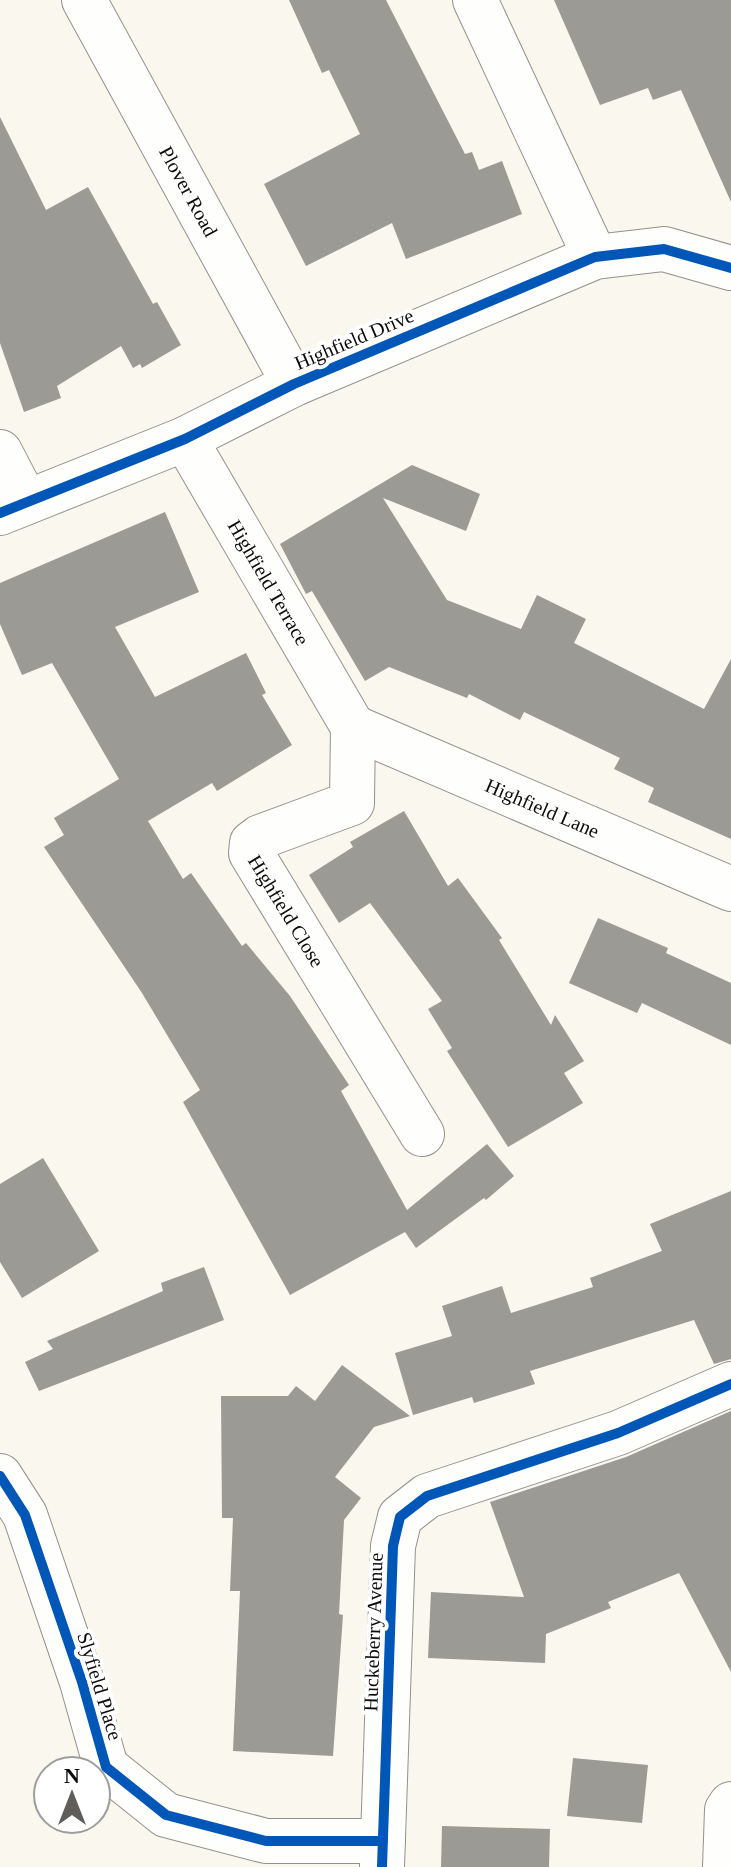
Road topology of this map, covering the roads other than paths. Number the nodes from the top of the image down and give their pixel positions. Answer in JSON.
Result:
{"nodes":[{"id":1,"x":84,"y":0,"type":"edge"},
{"id":2,"x":475,"y":0,"type":"edge"},
{"id":3,"x":595,"y":257,"type":"junction"},
{"id":4,"x":731,"y":268,"type":"edge"},
{"id":5,"x":294,"y":384,"type":"junction"},
{"id":6,"x":185,"y":439,"type":"junction"},
{"id":7,"x":0,"y":452,"type":"edge"},
{"id":8,"x":13,"y":507,"type":"edge"},
{"id":9,"x":353,"y":727,"type":"junction"},
{"id":10,"x":731,"y":889,"type":"edge"},
{"id":11,"x":422,"y":1134,"type":"dead end"},
{"id":12,"x":731,"y":1384,"type":"edge"},
{"id":13,"x":0,"y":1476,"type":"edge"},
{"id":14,"x":731,"y":1804,"type":"edge"},
{"id":15,"x":383,"y":1854,"type":"edge"},
{"id":16,"x":725,"y":1867,"type":"edge"}],
"edges":[{"from":1,"to":5,"type":"street","name":"Plover Road"},
{"from":2,"to":3,"type":"street"},
{"from":3,"to":4,"type":"street","name":"Highfield Drive"},
{"from":3,"to":5,"type":"street","name":"Highfield Drive"},
{"from":5,"to":6,"type":"street","name":"Highfield Drive"},
{"from":6,"to":8,"type":"street","name":"Highfield Drive"},
{"from":6,"to":9,"type":"street","name":"Highfield Terrace"},
{"from":7,"to":8,"type":"street"},
{"from":9,"to":10,"type":"street","name":"Highfield Lane"},
{"from":9,"to":11,"type":"street","name":"Highfield Close"},
{"from":12,"to":15,"type":"street","name":"Huckeberry Avenue"},
{"from":13,"to":15,"type":"street","name":"Slyfield Place"},
{"from":14,"to":16,"type":"street"}]}
